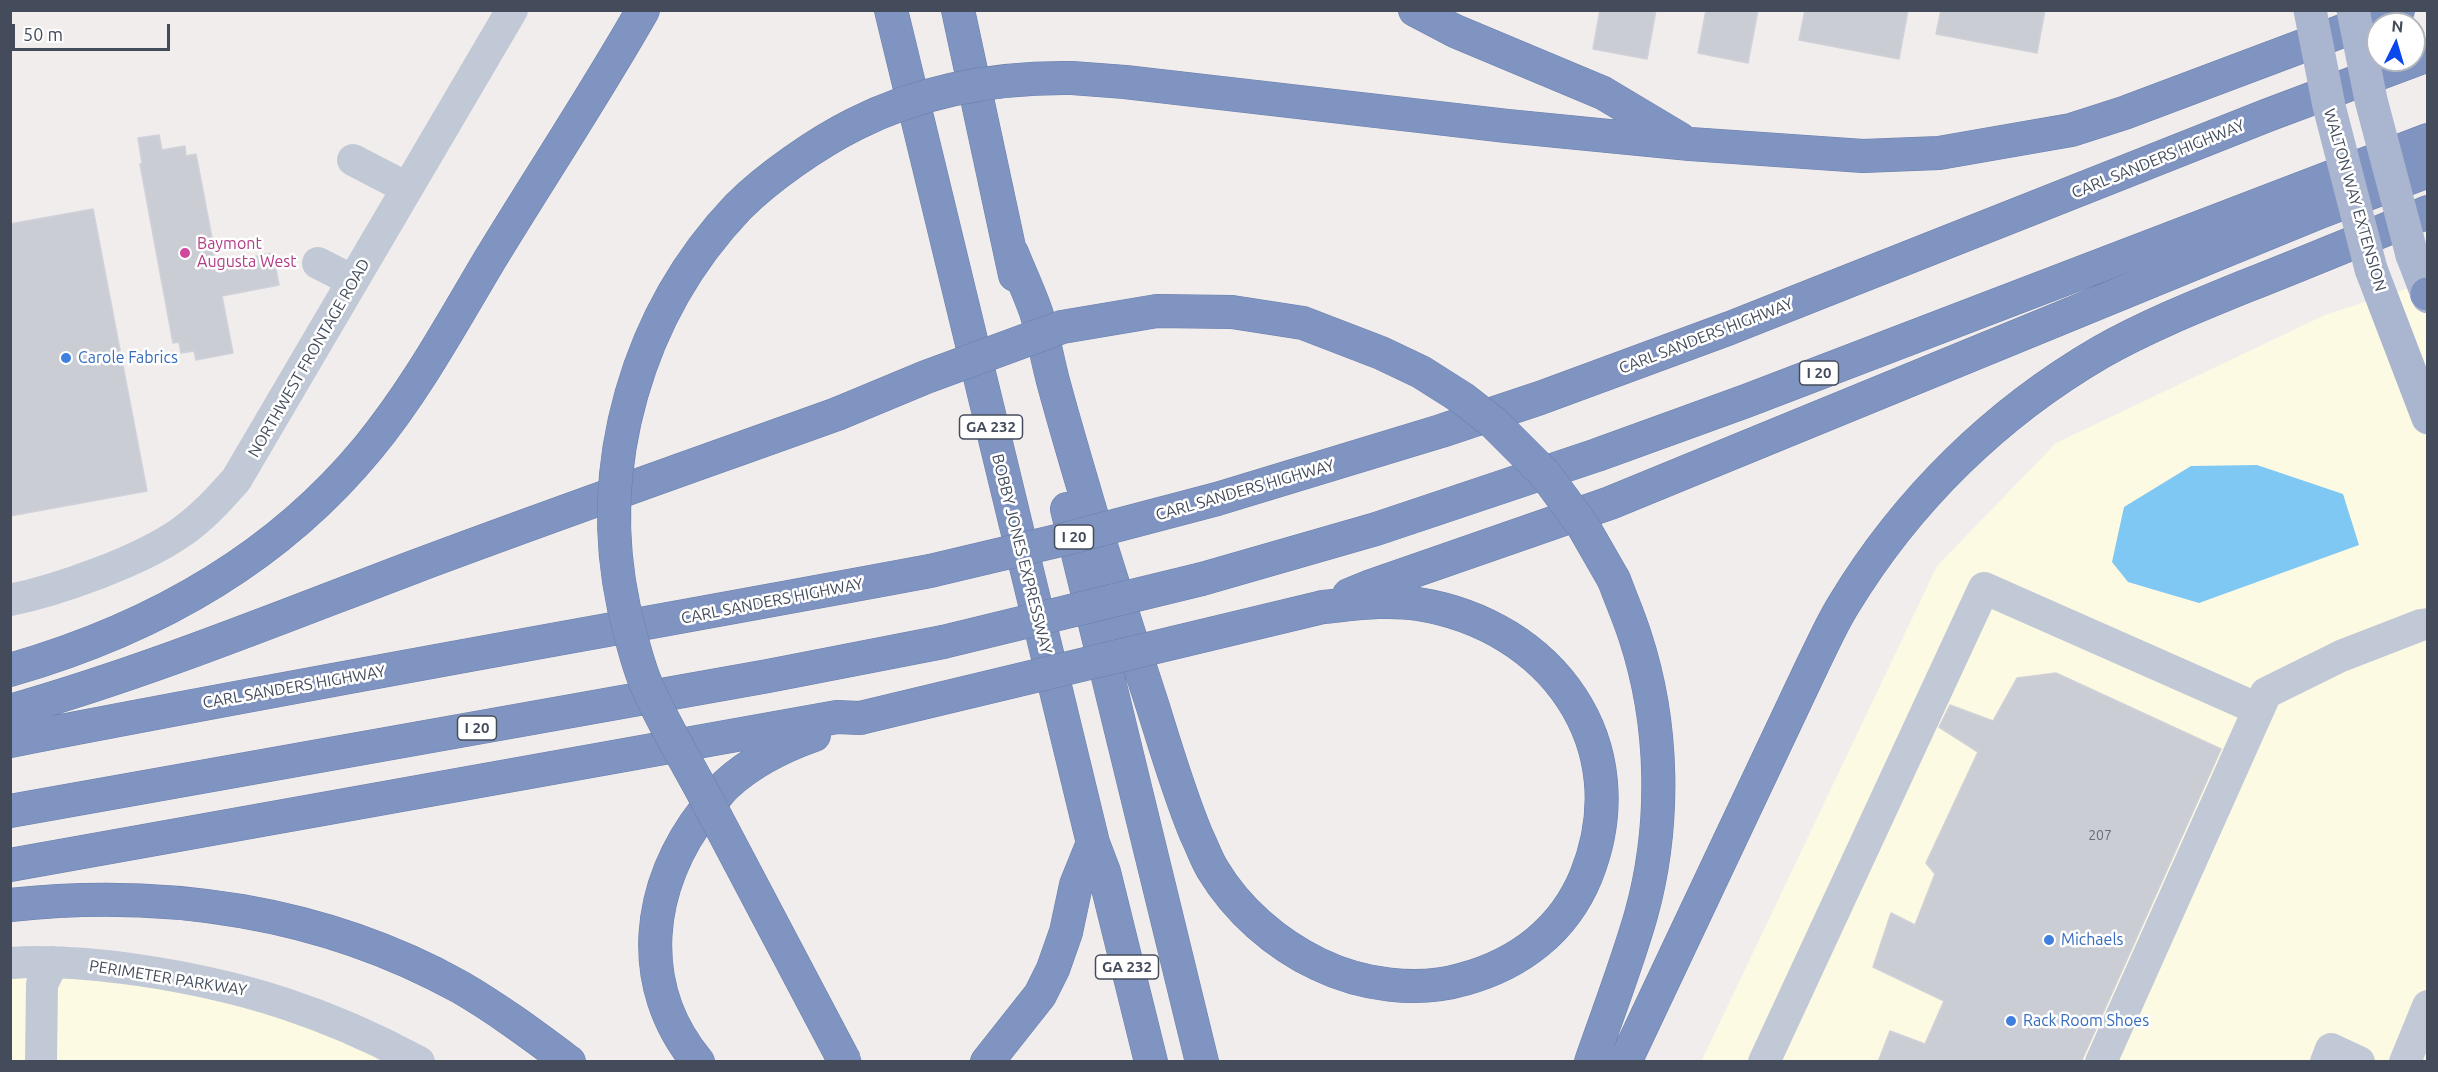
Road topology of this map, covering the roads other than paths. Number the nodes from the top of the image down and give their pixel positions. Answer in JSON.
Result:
{"nodes":[{"id":1,"x":513,"y":10,"type":"edge"},
{"id":2,"x":643,"y":10,"type":"edge"},
{"id":3,"x":891,"y":10,"type":"edge"},
{"id":4,"x":958,"y":10,"type":"edge"},
{"id":5,"x":1415,"y":10,"type":"edge"},
{"id":6,"x":2310,"y":10,"type":"edge"},
{"id":7,"x":2353,"y":10,"type":"edge"},
{"id":8,"x":2398,"y":10,"type":"edge"},
{"id":9,"x":2427,"y":55,"type":"edge"},
{"id":10,"x":2427,"y":140,"type":"edge"},
{"id":11,"x":1690,"y":144,"type":"junction"},
{"id":12,"x":353,"y":160,"type":"dead end"},
{"id":13,"x":2427,"y":171,"type":"edge"},
{"id":14,"x":408,"y":188,"type":"junction"},
{"id":15,"x":2427,"y":213,"type":"edge"},
{"id":16,"x":1011,"y":253,"type":"junction"},
{"id":17,"x":318,"y":263,"type":"dead end"},
{"id":18,"x":2373,"y":274,"type":"junction"},
{"id":19,"x":353,"y":281,"type":"junction"},
{"id":20,"x":2427,"y":295,"type":"edge"},
{"id":21,"x":2427,"y":418,"type":"edge"},
{"id":22,"x":10,"y":600,"type":"edge"},
{"id":23,"x":1323,"y":607,"type":"junction"},
{"id":24,"x":2426,"y":625,"type":"edge"},
{"id":25,"x":10,"y":670,"type":"edge"},
{"id":26,"x":2258,"y":710,"type":"junction"},
{"id":27,"x":10,"y":711,"type":"edge"},
{"id":28,"x":860,"y":718,"type":"junction"},
{"id":29,"x":10,"y":741,"type":"edge"},
{"id":30,"x":10,"y":811,"type":"edge"},
{"id":31,"x":1093,"y":843,"type":"junction"},
{"id":32,"x":10,"y":865,"type":"edge"},
{"id":33,"x":10,"y":905,"type":"edge"},
{"id":34,"x":1168,"y":925,"type":"junction"},
{"id":35,"x":53,"y":962,"type":"junction"},
{"id":36,"x":10,"y":963,"type":"edge"},
{"id":37,"x":2427,"y":1006,"type":"edge"},
{"id":38,"x":40,"y":1062,"type":"edge"},
{"id":39,"x":419,"y":1062,"type":"edge"},
{"id":40,"x":569,"y":1062,"type":"edge"},
{"id":41,"x":698,"y":1062,"type":"edge"},
{"id":42,"x":845,"y":1062,"type":"edge"},
{"id":43,"x":987,"y":1062,"type":"edge"},
{"id":44,"x":1151,"y":1062,"type":"edge"},
{"id":45,"x":1202,"y":1062,"type":"edge"},
{"id":46,"x":1221,"y":1062,"type":"edge"},
{"id":47,"x":1591,"y":1062,"type":"edge"},
{"id":48,"x":1625,"y":1062,"type":"edge"},
{"id":49,"x":1764,"y":1062,"type":"edge"},
{"id":50,"x":2101,"y":1062,"type":"edge"},
{"id":51,"x":2326,"y":1062,"type":"edge"},
{"id":52,"x":2359,"y":1062,"type":"edge"},
{"id":53,"x":2404,"y":1062,"type":"edge"}],
"edges":[{"from":1,"to":14,"type":"street","name":"NORTHWEST FRONTAGE ROAD"},
{"from":2,"to":25,"type":"highway"},
{"from":3,"to":31,"type":"highway","name":"BOBBY JONES EXPRESSWAY","number":"GA 232"},
{"from":4,"to":16,"type":"highway","number":"GA 232"},
{"from":5,"to":11,"type":"highway"},
{"from":6,"to":18,"type":"main road","name":"WALTON WAY EXTENSION","bridge":true},
{"from":7,"to":20,"type":"main road","bridge":true},
{"from":8,"to":11,"type":"highway"},
{"from":9,"to":29,"type":"highway","name":"CARL SANDERS HIGHWAY","number":"I 20","bridge":true},
{"from":10,"to":30,"type":"highway","number":"I 20","bridge":true},
{"from":11,"to":42,"type":"highway","bridge":true},
{"from":12,"to":14,"type":"street"},
{"from":13,"to":23,"type":"highway"},
{"from":14,"to":19,"type":"street","name":"NORTHWEST FRONTAGE ROAD"},
{"from":15,"to":48,"type":"highway"},
{"from":16,"to":23,"type":"highway"},
{"from":16,"to":34,"type":"highway","number":"GA 232"},
{"from":17,"to":19,"type":"street"},
{"from":18,"to":20,"type":"main road"},
{"from":18,"to":21,"type":"main road","name":"WALTON WAY EXTENSION"},
{"from":19,"to":22,"type":"street","name":"NORTHWEST FRONTAGE ROAD"},
{"from":23,"to":28,"type":"highway","bridge":true},
{"from":24,"to":26,"type":"street"},
{"from":26,"to":49,"type":"street"},
{"from":26,"to":50,"type":"street"},
{"from":27,"to":47,"type":"highway","bridge":true},
{"from":28,"to":32,"type":"highway"},
{"from":28,"to":41,"type":"highway"},
{"from":31,"to":43,"type":"highway"},
{"from":31,"to":44,"type":"highway","name":"BOBBY JONES EXPRESSWAY","number":"GA 232"},
{"from":33,"to":40,"type":"highway"},
{"from":34,"to":45,"type":"highway","number":"GA 232"},
{"from":34,"to":46,"type":"highway"},
{"from":35,"to":36,"type":"street","name":"PERIMETER PARKWAY"},
{"from":35,"to":38,"type":"street"},
{"from":35,"to":39,"type":"street","name":"PERIMETER PARKWAY"},
{"from":37,"to":53,"type":"street"},
{"from":51,"to":52,"type":"street"}]}
